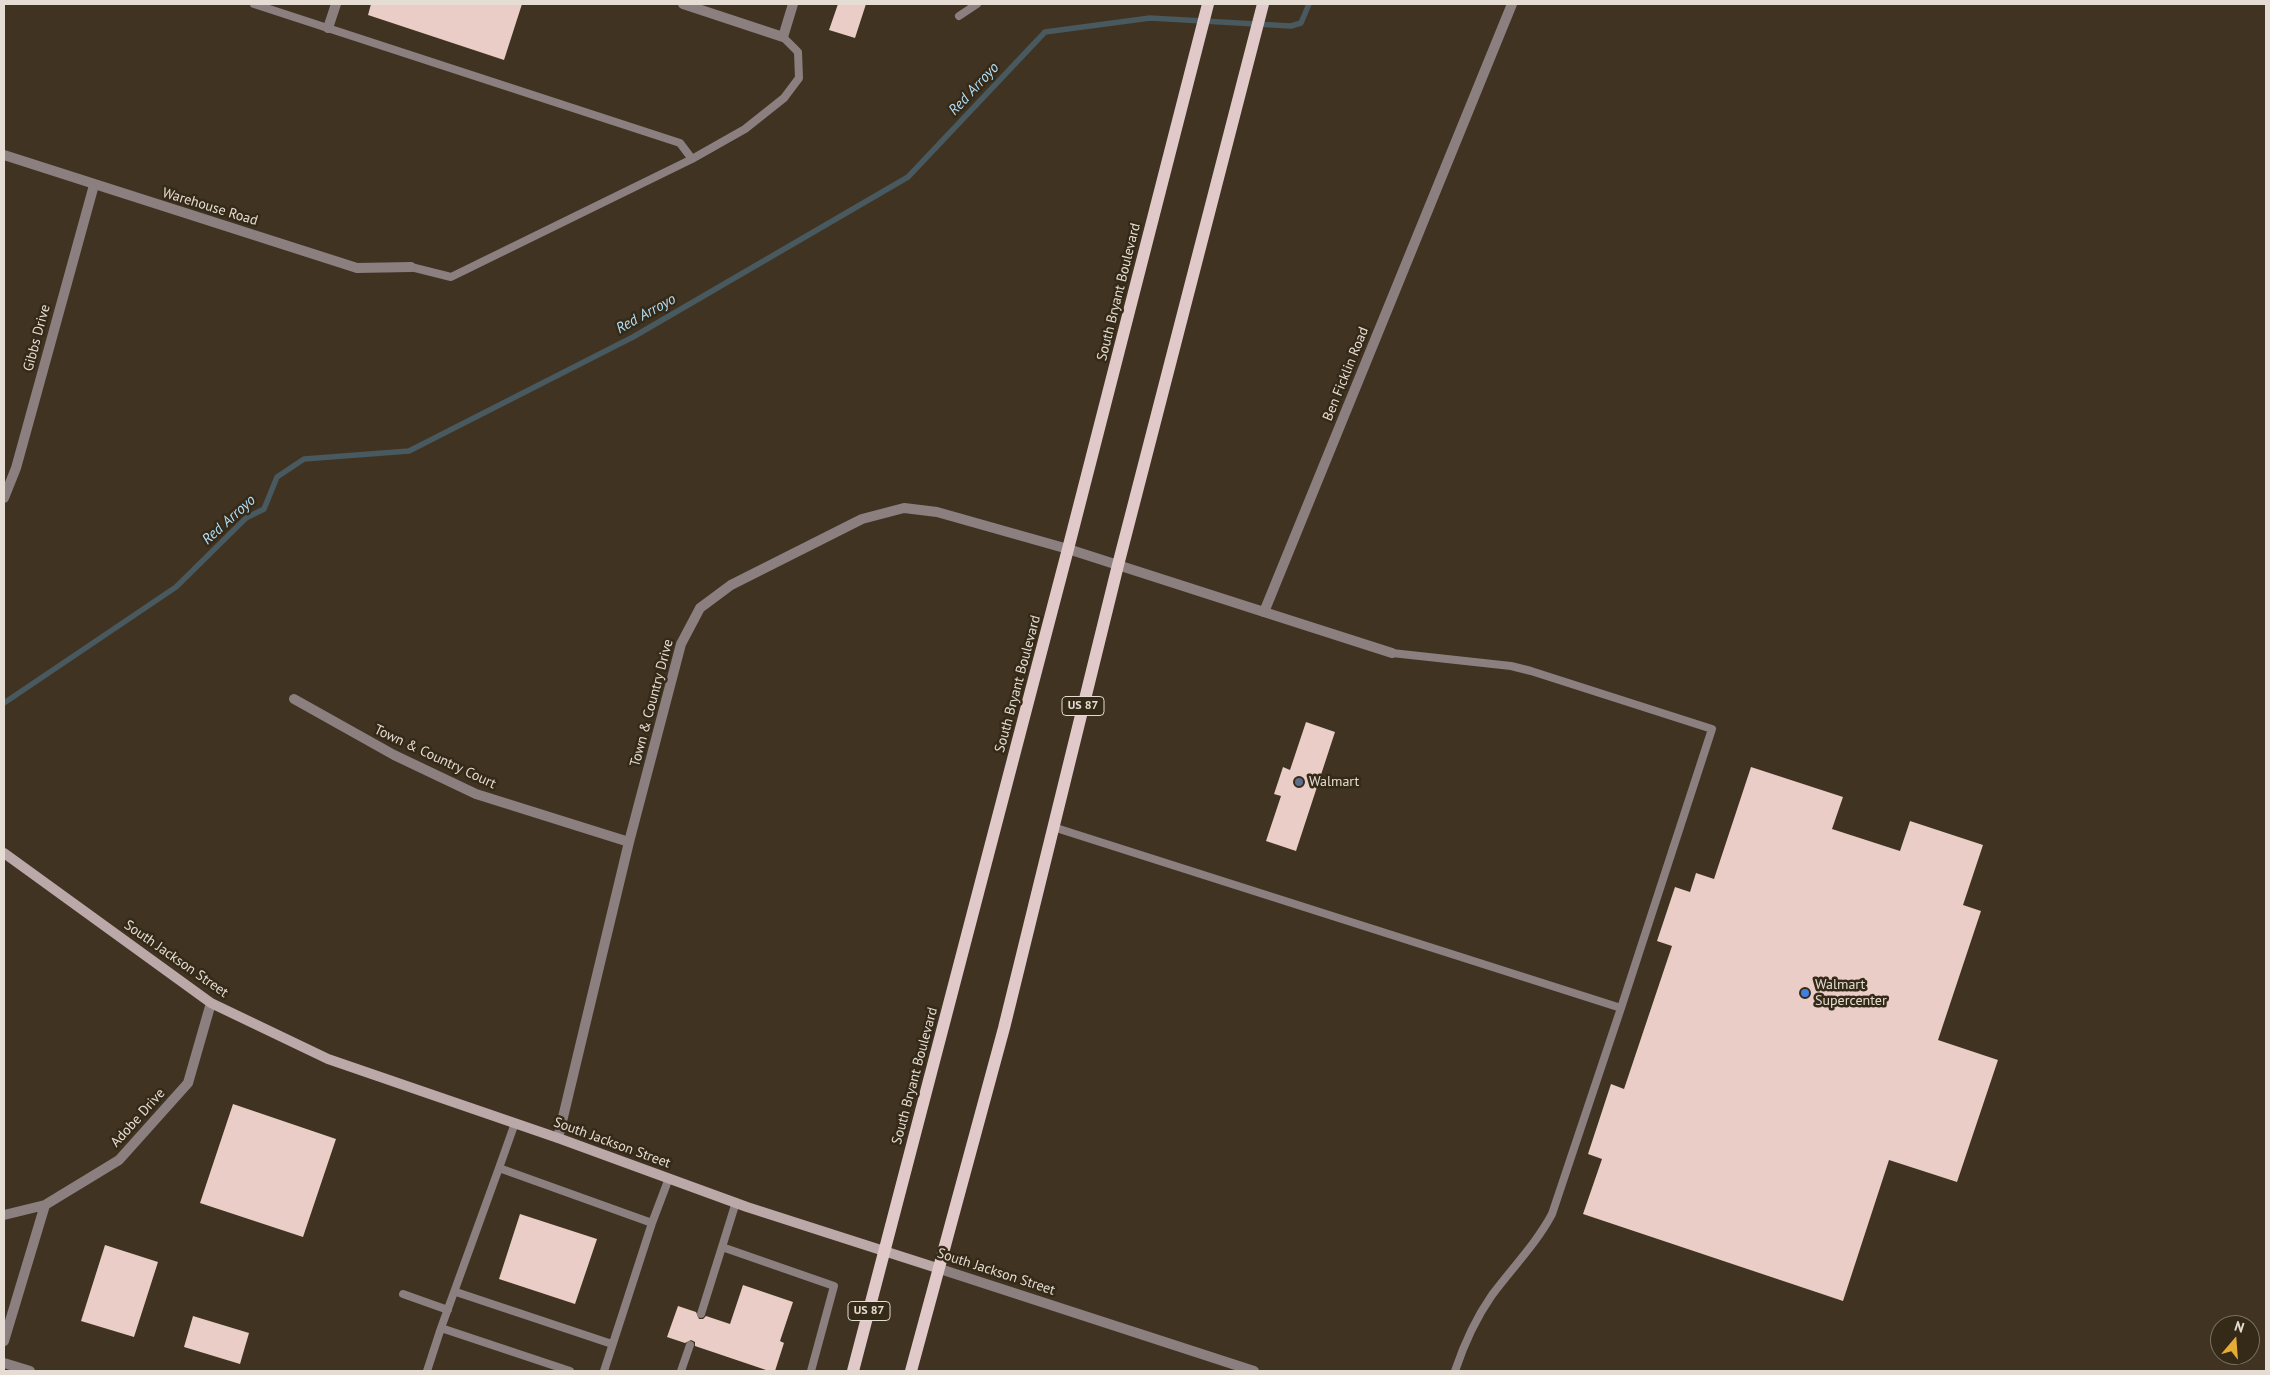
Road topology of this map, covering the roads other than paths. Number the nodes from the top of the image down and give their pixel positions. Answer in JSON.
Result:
{"nodes":[{"id":1,"x":254,"y":4,"type":"edge"},
{"id":2,"x":336,"y":4,"type":"edge"},
{"id":3,"x":683,"y":4,"type":"edge"},
{"id":4,"x":793,"y":4,"type":"edge"},
{"id":5,"x":977,"y":4,"type":"edge"},
{"id":6,"x":1208,"y":4,"type":"edge"},
{"id":7,"x":1263,"y":4,"type":"edge"},
{"id":8,"x":1512,"y":4,"type":"edge"},
{"id":9,"x":959,"y":16,"type":"dead end"},
{"id":10,"x":328,"y":28,"type":"junction"},
{"id":11,"x":784,"y":37,"type":"junction"},
{"id":12,"x":4,"y":155,"type":"edge"},
{"id":13,"x":692,"y":159,"type":"junction"},
{"id":14,"x":94,"y":185,"type":"junction"},
{"id":15,"x":412,"y":266,"type":"joint"},
{"id":16,"x":4,"y":498,"type":"edge"},
{"id":17,"x":1068,"y":549,"type":"junction"},
{"id":18,"x":1118,"y":565,"type":"junction"},
{"id":19,"x":1264,"y":612,"type":"junction"},
{"id":20,"x":1392,"y":653,"type":"joint"},
{"id":21,"x":294,"y":699,"type":"dead end"},
{"id":22,"x":1053,"y":827,"type":"junction"},
{"id":23,"x":629,"y":842,"type":"junction"},
{"id":24,"x":4,"y":853,"type":"edge"},
{"id":25,"x":211,"y":1003,"type":"junction"},
{"id":26,"x":1621,"y":1008,"type":"junction"},
{"id":27,"x":515,"y":1123,"type":"junction"},
{"id":28,"x":558,"y":1138,"type":"junction"},
{"id":29,"x":499,"y":1168,"type":"junction"},
{"id":30,"x":669,"y":1178,"type":"junction"},
{"id":31,"x":736,"y":1202,"type":"junction"},
{"id":32,"x":45,"y":1205,"type":"junction"},
{"id":33,"x":4,"y":1215,"type":"edge"},
{"id":34,"x":652,"y":1223,"type":"junction"},
{"id":35,"x":722,"y":1247,"type":"junction"},
{"id":36,"x":885,"y":1251,"type":"junction"},
{"id":37,"x":937,"y":1268,"type":"junction"},
{"id":38,"x":456,"y":1292,"type":"junction"},
{"id":39,"x":403,"y":1294,"type":"dead end"},
{"id":40,"x":448,"y":1310,"type":"junction"},
{"id":41,"x":701,"y":1314,"type":"dead end"},
{"id":42,"x":441,"y":1328,"type":"junction"},
{"id":43,"x":4,"y":1341,"type":"edge"},
{"id":44,"x":612,"y":1344,"type":"junction"},
{"id":45,"x":690,"y":1344,"type":"dead end"},
{"id":46,"x":4,"y":1363,"type":"edge"},
{"id":47,"x":30,"y":1371,"type":"edge"},
{"id":48,"x":427,"y":1371,"type":"edge"},
{"id":49,"x":570,"y":1371,"type":"edge"},
{"id":50,"x":604,"y":1371,"type":"edge"},
{"id":51,"x":681,"y":1371,"type":"edge"},
{"id":52,"x":811,"y":1371,"type":"edge"},
{"id":53,"x":853,"y":1371,"type":"edge"},
{"id":54,"x":911,"y":1371,"type":"edge"},
{"id":55,"x":1254,"y":1371,"type":"edge"},
{"id":56,"x":1455,"y":1371,"type":"edge"}],
"edges":[{"from":1,"to":10,"type":"lane"},
{"from":2,"to":10,"type":"street"},
{"from":3,"to":11,"type":"street"},
{"from":4,"to":11,"type":"street"},
{"from":5,"to":9,"type":"lane"},
{"from":6,"to":17,"type":"main road","name":"South Bryant Boulevard","number":"US 87"},
{"from":7,"to":18,"type":"main road","number":"US 87"},
{"from":8,"to":19,"type":"street","name":"Ben Ficklin Road"},
{"from":10,"to":13,"type":"lane"},
{"from":11,"to":13,"type":"lane"},
{"from":12,"to":14,"type":"street","name":"Warehouse Road"},
{"from":13,"to":15,"type":"lane"},
{"from":14,"to":15,"type":"street","name":"Warehouse Road"},
{"from":14,"to":16,"type":"street","name":"Gibbs Drive"},
{"from":17,"to":18,"type":"street","name":"Town & Country Drive"},
{"from":17,"to":23,"type":"street","name":"Town & Country Drive"},
{"from":17,"to":36,"type":"main road","name":"South Bryant Boulevard","number":"US 87"},
{"from":18,"to":19,"type":"street"},
{"from":18,"to":22,"type":"main road","number":"US 87"},
{"from":19,"to":20,"type":"street"},
{"from":20,"to":26,"type":"lane"},
{"from":21,"to":23,"type":"street","name":"Town & Country Court"},
{"from":22,"to":26,"type":"lane"},
{"from":22,"to":37,"type":"main road","number":"US 87"},
{"from":23,"to":28,"type":"street","name":"Town & Country Drive"},
{"from":24,"to":25,"type":"main road","name":"South Jackson Street"},
{"from":25,"to":27,"type":"main road","name":"South Jackson Street"},
{"from":25,"to":32,"type":"street","name":"Adobe Drive"},
{"from":26,"to":56,"type":"lane"},
{"from":27,"to":28,"type":"main road","name":"South Jackson Street"},
{"from":27,"to":29,"type":"lane"},
{"from":28,"to":30,"type":"main road","name":"South Jackson Street"},
{"from":29,"to":34,"type":"lane"},
{"from":29,"to":38,"type":"lane"},
{"from":30,"to":31,"type":"main road","name":"South Jackson Street"},
{"from":30,"to":34,"type":"lane"},
{"from":31,"to":35,"type":"lane"},
{"from":31,"to":36,"type":"main road","name":"South Jackson Street"},
{"from":32,"to":33,"type":"street","name":"Adobe Drive"},
{"from":32,"to":43,"type":"street"},
{"from":34,"to":44,"type":"lane"},
{"from":35,"to":41,"type":"lane"},
{"from":35,"to":52,"type":"lane"},
{"from":36,"to":37,"type":"main road","name":"South Jackson Street"},
{"from":36,"to":53,"type":"main road","name":"South Bryant Boulevard","number":"US 87"},
{"from":37,"to":54,"type":"main road","number":"US 87"},
{"from":37,"to":55,"type":"street","name":"South Jackson Street"},
{"from":38,"to":40,"type":"lane"},
{"from":38,"to":44,"type":"lane"},
{"from":39,"to":40,"type":"lane"},
{"from":40,"to":42,"type":"lane"},
{"from":42,"to":48,"type":"lane"},
{"from":42,"to":49,"type":"lane"},
{"from":44,"to":50,"type":"lane"},
{"from":45,"to":51,"type":"lane"},
{"from":46,"to":47,"type":"street"}]}
